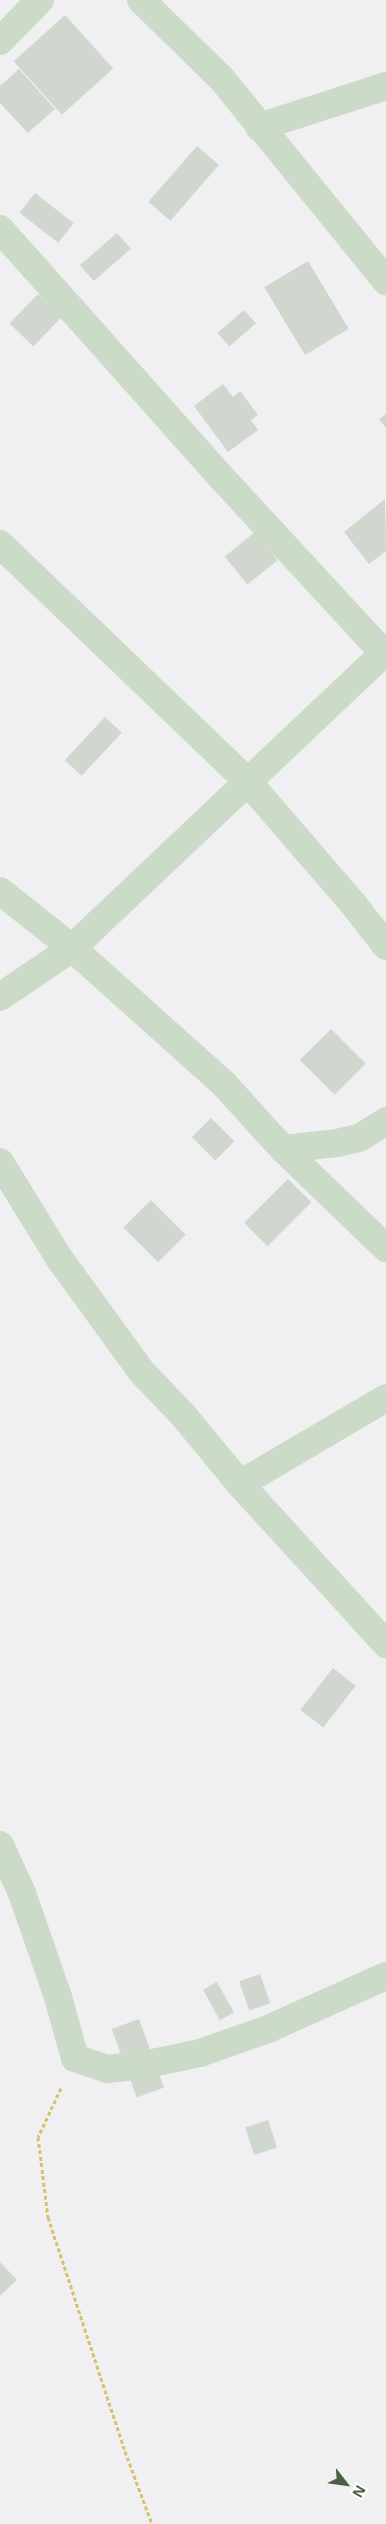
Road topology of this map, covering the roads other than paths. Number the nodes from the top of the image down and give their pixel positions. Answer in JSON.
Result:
{"nodes":[{"id":1,"x":40,"y":0,"type":"edge"},
{"id":2,"x":141,"y":0,"type":"edge"},
{"id":3,"x":0,"y":41,"type":"edge"},
{"id":4,"x":386,"y":86,"type":"edge"},
{"id":5,"x":259,"y":127,"type":"junction"},
{"id":6,"x":0,"y":229,"type":"edge"},
{"id":7,"x":386,"y":281,"type":"edge"},
{"id":8,"x":0,"y":544,"type":"edge"},
{"id":9,"x":385,"y":653,"type":"edge"},
{"id":10,"x":248,"y":782,"type":"junction"},
{"id":11,"x":0,"y":891,"type":"edge"},
{"id":12,"x":386,"y":946,"type":"edge"},
{"id":13,"x":72,"y":948,"type":"junction"},
{"id":14,"x":0,"y":997,"type":"edge"},
{"id":15,"x":386,"y":1121,"type":"edge"},
{"id":16,"x":283,"y":1148,"type":"junction"},
{"id":17,"x":0,"y":1162,"type":"edge"},
{"id":18,"x":386,"y":1248,"type":"edge"},
{"id":19,"x":386,"y":1398,"type":"edge"},
{"id":20,"x":240,"y":1484,"type":"junction"},
{"id":21,"x":386,"y":1644,"type":"edge"},
{"id":22,"x":0,"y":1845,"type":"edge"},
{"id":23,"x":386,"y":1976,"type":"edge"}],
"edges":[{"from":1,"to":3,"type":"street"},
{"from":2,"to":5,"type":"street"},
{"from":4,"to":5,"type":"street"},
{"from":5,"to":7,"type":"street"},
{"from":6,"to":9,"type":"street"},
{"from":8,"to":10,"type":"street"},
{"from":9,"to":10,"type":"street"},
{"from":10,"to":12,"type":"street"},
{"from":10,"to":13,"type":"street"},
{"from":11,"to":13,"type":"street"},
{"from":13,"to":14,"type":"street"},
{"from":13,"to":16,"type":"street"},
{"from":15,"to":16,"type":"street"},
{"from":16,"to":18,"type":"street"},
{"from":17,"to":20,"type":"street"},
{"from":19,"to":20,"type":"street"},
{"from":20,"to":21,"type":"street"},
{"from":22,"to":23,"type":"street"}]}
